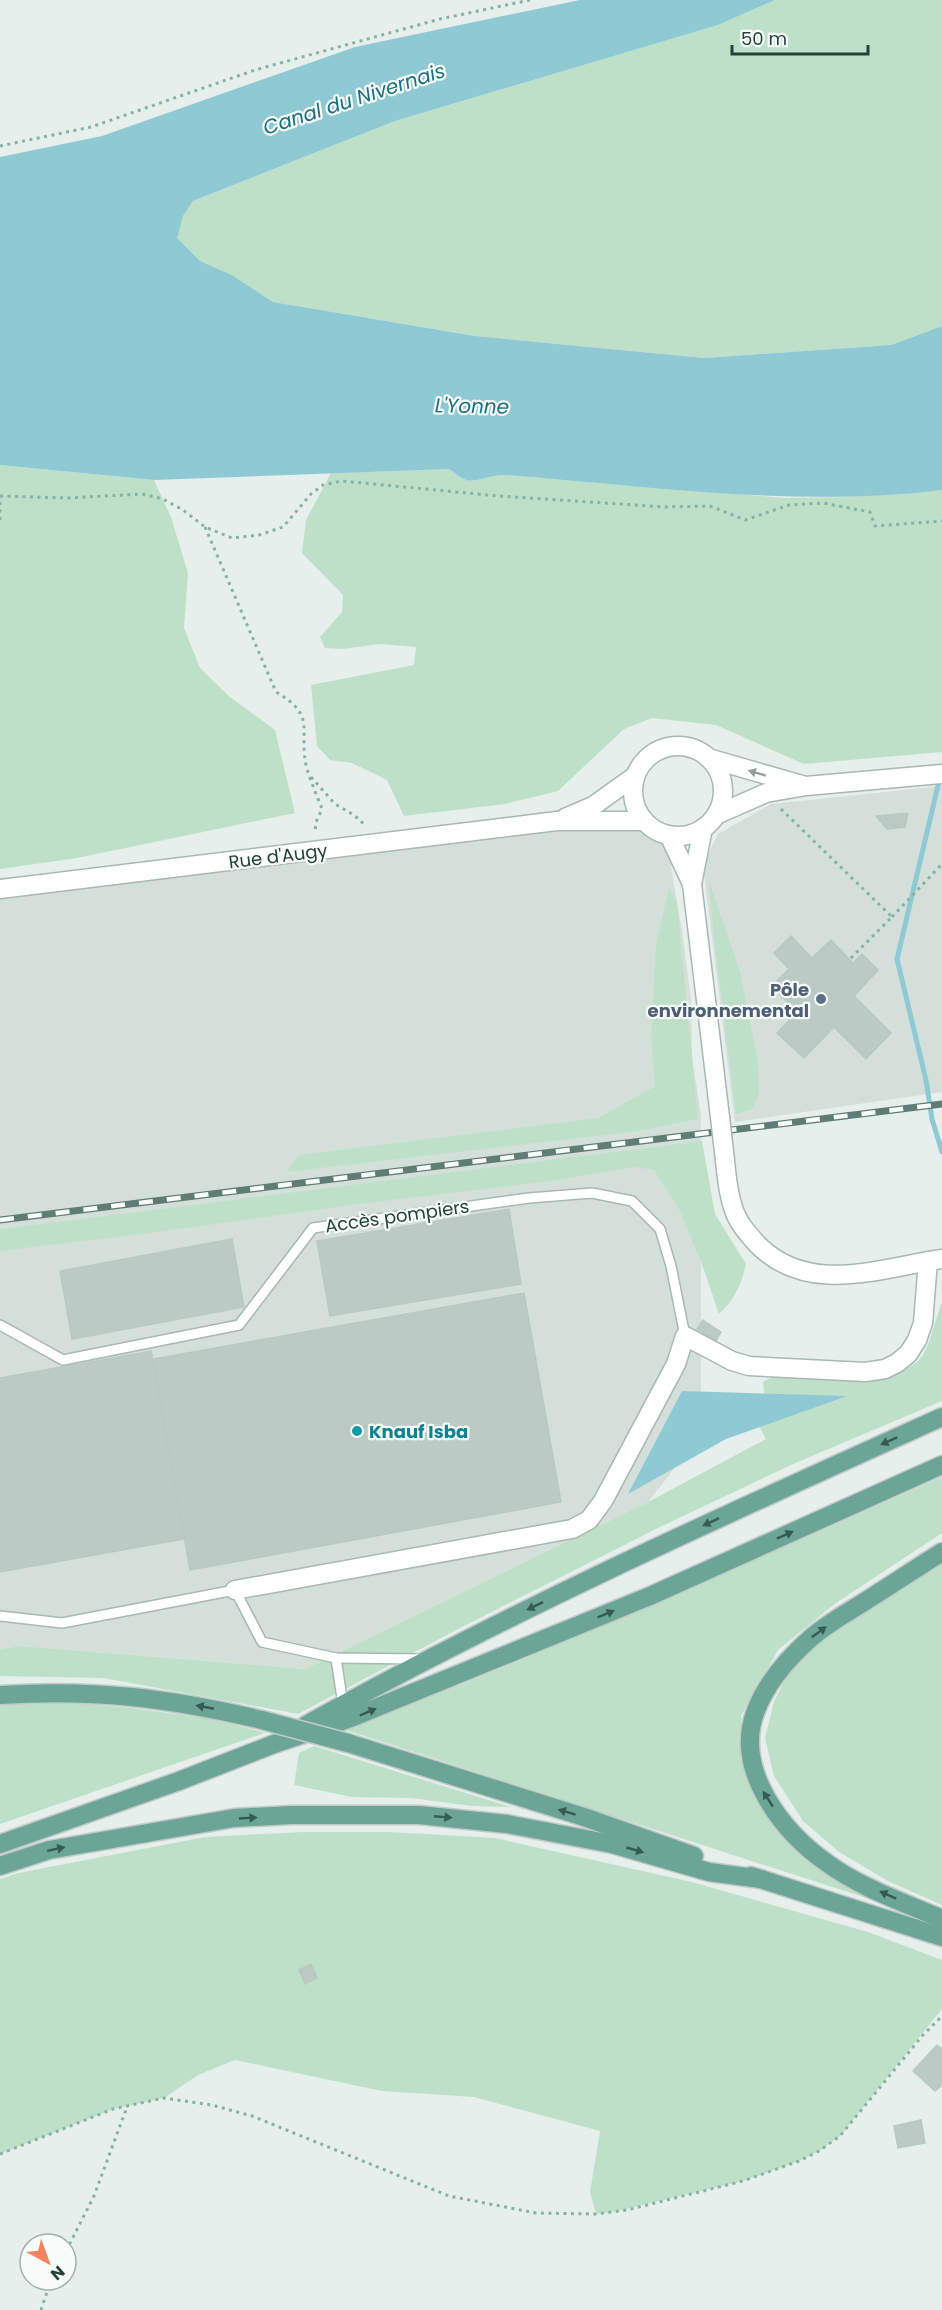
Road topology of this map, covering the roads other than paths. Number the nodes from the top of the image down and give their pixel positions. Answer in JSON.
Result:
{"nodes":[{"id":1,"x":708,"y":758,"type":"junction"},
{"id":2,"x":939,"y":774,"type":"edge"},
{"id":3,"x":635,"y":776,"type":"junction"},
{"id":4,"x":806,"y":786,"type":"junction"},
{"id":5,"x":716,"y":814,"type":"junction"},
{"id":6,"x":643,"y":820,"type":"junction"},
{"id":7,"x":556,"y":821,"type":"junction"},
{"id":8,"x":703,"y":828,"type":"junction"},
{"id":9,"x":669,"y":835,"type":"junction"},
{"id":10,"x":692,"y":884,"type":"junction"},
{"id":11,"x":0,"y":890,"type":"edge"},
{"id":12,"x":935,"y":1260,"type":"edge"},
{"id":13,"x":0,"y":1324,"type":"edge"},
{"id":14,"x":685,"y":1336,"type":"junction"},
{"id":15,"x":942,"y":1417,"type":"edge"},
{"id":16,"x":942,"y":1465,"type":"edge"},
{"id":17,"x":942,"y":1552,"type":"edge"},
{"id":18,"x":235,"y":1590,"type":"junction"},
{"id":19,"x":0,"y":1616,"type":"edge"},
{"id":20,"x":336,"y":1658,"type":"junction"},
{"id":21,"x":427,"y":1659,"type":"junction"},
{"id":22,"x":0,"y":1695,"type":"edge"},
{"id":23,"x":343,"y":1705,"type":"junction"},
{"id":24,"x":274,"y":1744,"type":"junction"},
{"id":25,"x":0,"y":1844,"type":"edge"},
{"id":26,"x":0,"y":1866,"type":"edge"},
{"id":27,"x":761,"y":1879,"type":"junction"},
{"id":28,"x":942,"y":1919,"type":"edge"},
{"id":29,"x":942,"y":1937,"type":"edge"}],
"edges":[{"from":1,"to":3,"type":"street"},
{"from":4,"to":1,"type":"street","one_way":true},
{"from":1,"to":5,"type":"street"},
{"from":2,"to":4,"type":"street"},
{"from":3,"to":6,"type":"street"},
{"from":3,"to":7,"type":"street","name":"Rue d'Augy"},
{"from":4,"to":5,"type":"street"},
{"from":5,"to":8,"type":"street"},
{"from":6,"to":7,"type":"street","name":"Rue d'Augy"},
{"from":6,"to":9,"type":"street"},
{"from":7,"to":11,"type":"street","name":"Rue d'Augy"},
{"from":8,"to":9,"type":"street"},
{"from":8,"to":10,"type":"street"},
{"from":9,"to":10,"type":"street"},
{"from":10,"to":12,"type":"street","bridge":true},
{"from":12,"to":14,"type":"street"},
{"from":13,"to":14,"type":"lane","name":"Accès pompiers"},
{"from":14,"to":18,"type":"street"},
{"from":15,"to":21,"type":"main road","one_way":true},
{"from":24,"to":16,"type":"main road","one_way":true},
{"from":28,"to":17,"type":"main road","one_way":true},
{"from":18,"to":19,"type":"lane"},
{"from":18,"to":20,"type":"lane"},
{"from":20,"to":21,"type":"lane"},
{"from":20,"to":23,"type":"lane"},
{"from":21,"to":23,"type":"main road"},
{"from":27,"to":22,"type":"main road","one_way":true,"bridge":true},
{"from":23,"to":24,"type":"main road"},
{"from":24,"to":25,"type":"main road"},
{"from":26,"to":27,"type":"main road","one_way":true},
{"from":27,"to":29,"type":"main road"}]}
